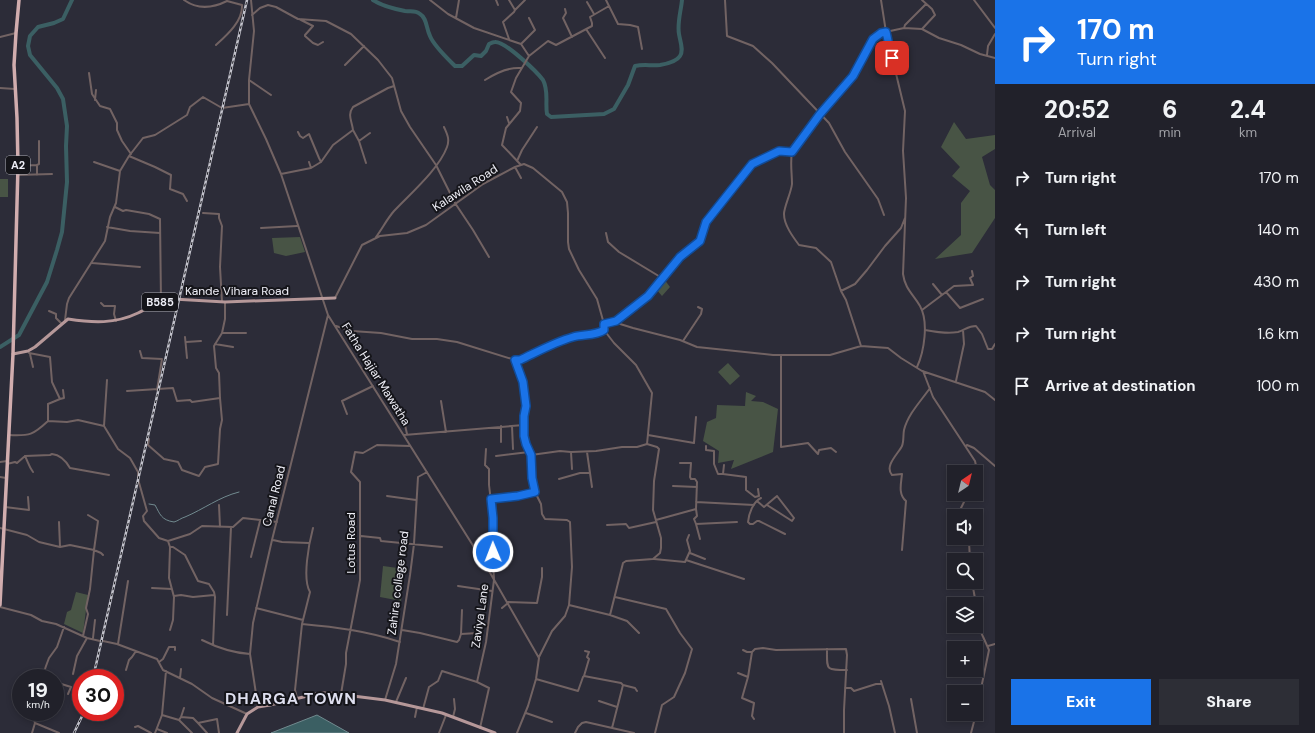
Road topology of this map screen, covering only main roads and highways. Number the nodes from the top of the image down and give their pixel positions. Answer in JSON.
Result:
{"nodes":[{"id":1,"x":19,"y":0,"type":"edge"},
{"id":2,"x":335,"y":298,"type":"road end"},
{"id":3,"x":13,"y":353,"type":"junction"},
{"id":4,"x":2,"y":528,"type":"edge"},
{"id":5,"x":0,"y":589,"type":"edge"},
{"id":6,"x":0,"y":606,"type":"edge"},
{"id":7,"x":237,"y":733,"type":"edge"},
{"id":8,"x":495,"y":733,"type":"edge"}],
"edges":[{"from":1,"to":3,"type":"highway","number":"A2"},
{"from":2,"to":3,"type":"main road","name":"Kande Vihara Road","number":"B585"},
{"from":3,"to":4,"type":"highway","number":"A2"},
{"from":4,"to":5,"type":"highway","number":"A2"},
{"from":5,"to":6,"type":"highway","number":"A2"},
{"from":7,"to":8,"type":"main road"}]}
